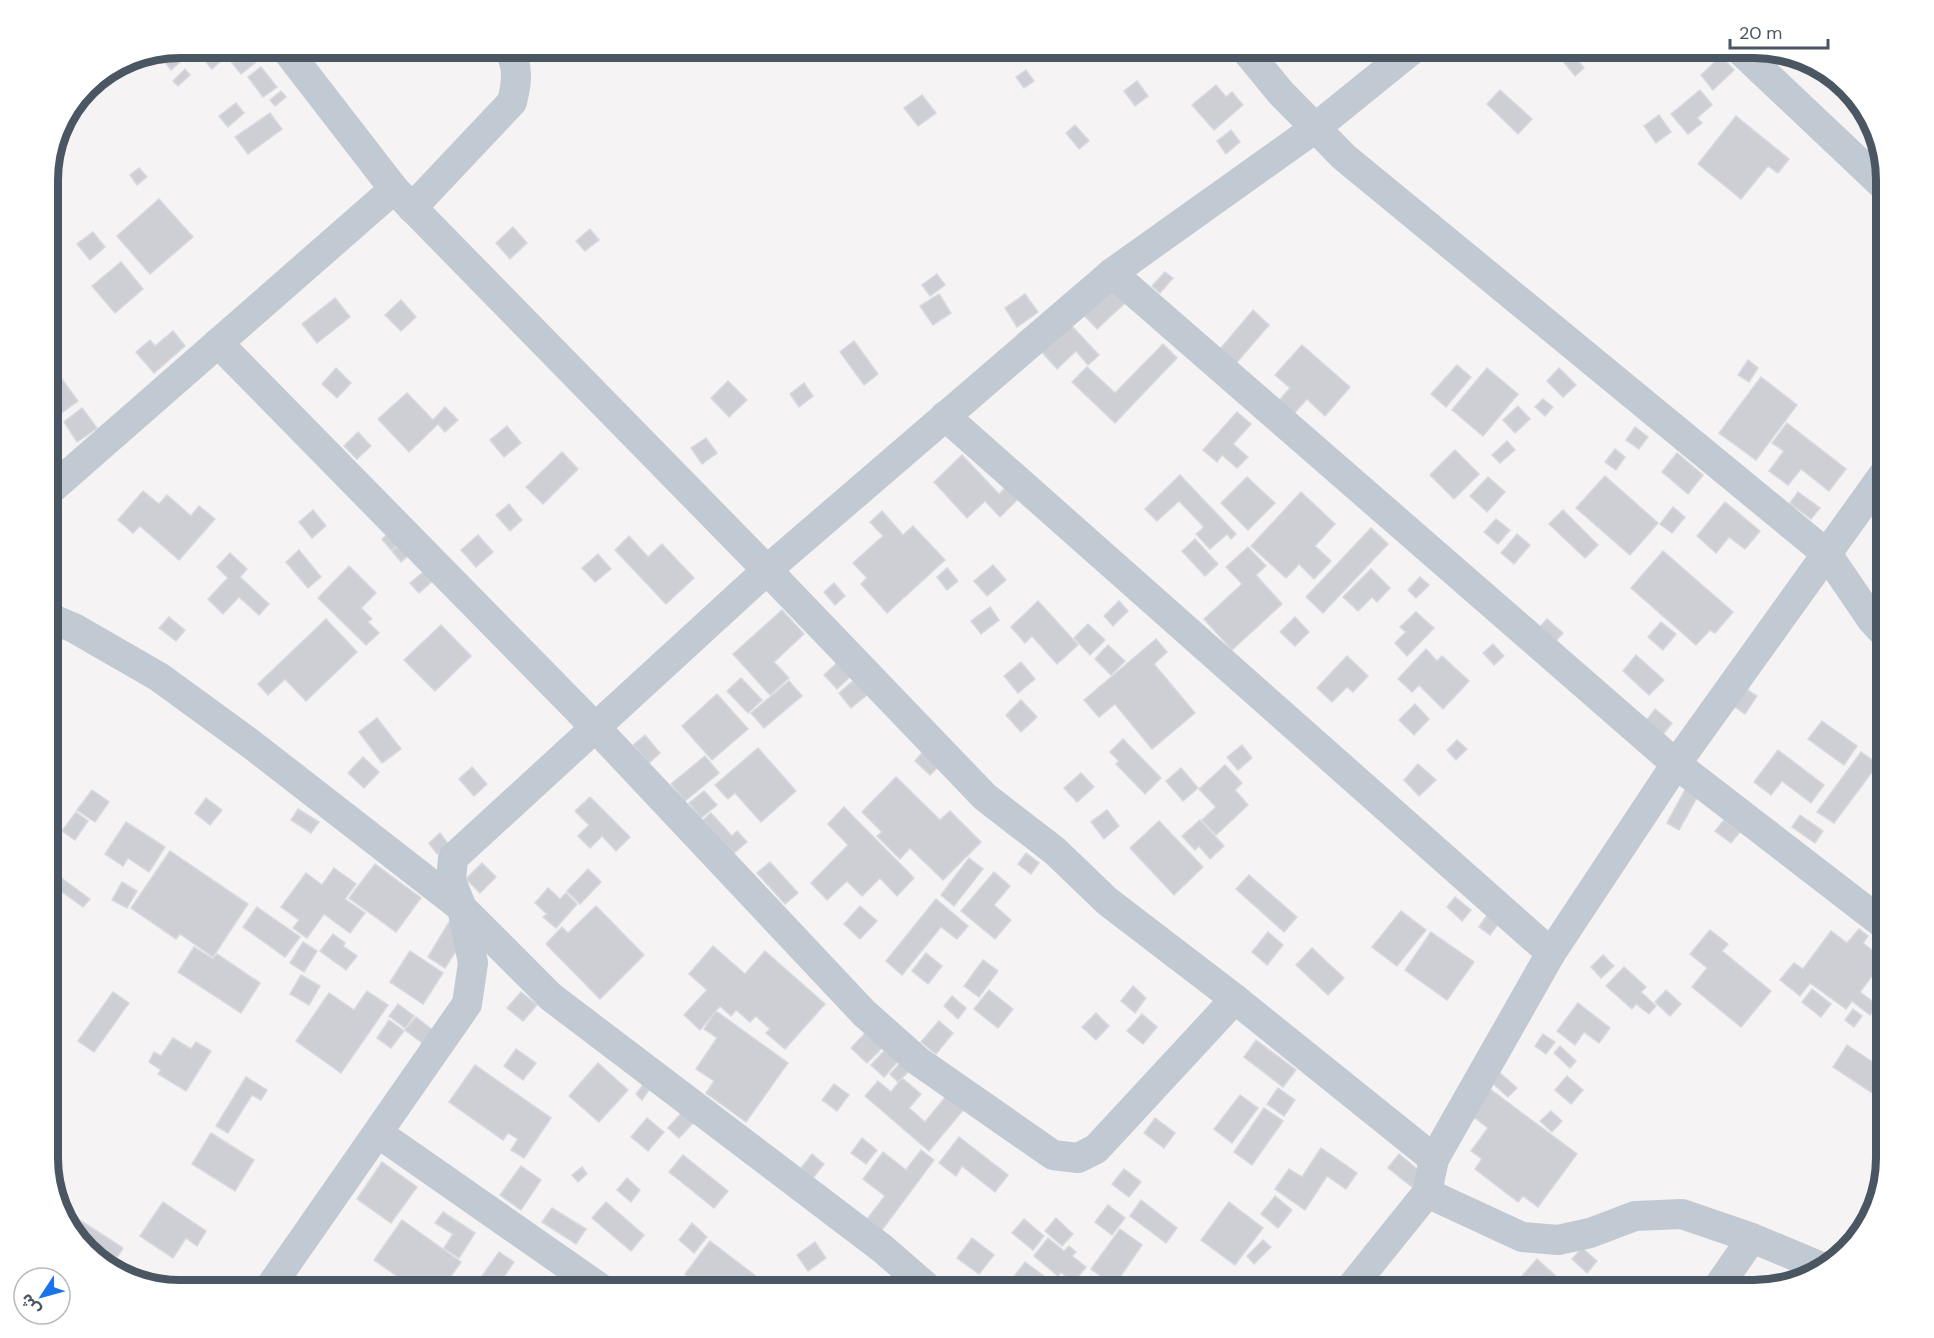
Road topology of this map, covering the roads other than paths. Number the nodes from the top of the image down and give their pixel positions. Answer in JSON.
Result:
{"nodes":[{"id":1,"x":293,"y":58,"type":"edge"},
{"id":2,"x":513,"y":58,"type":"edge"},
{"id":3,"x":1252,"y":58,"type":"edge"},
{"id":4,"x":1402,"y":58,"type":"edge"},
{"id":5,"x":1749,"y":58,"type":"edge"},
{"id":6,"x":1314,"y":129,"type":"junction"},
{"id":7,"x":1876,"y":178,"type":"edge"},
{"id":8,"x":403,"y":198,"type":"junction"},
{"id":9,"x":1112,"y":273,"type":"junction"},
{"id":10,"x":218,"y":343,"type":"junction"},
{"id":11,"x":945,"y":416,"type":"junction"},
{"id":12,"x":59,"y":482,"type":"edge"},
{"id":13,"x":1876,"y":485,"type":"edge"},
{"id":14,"x":1827,"y":554,"type":"junction"},
{"id":15,"x":767,"y":570,"type":"junction"},
{"id":16,"x":59,"y":622,"type":"edge"},
{"id":17,"x":1876,"y":624,"type":"edge"},
{"id":18,"x":595,"y":727,"type":"junction"},
{"id":19,"x":1676,"y":764,"type":"junction"},
{"id":20,"x":462,"y":908,"type":"junction"},
{"id":21,"x":1876,"y":918,"type":"edge"},
{"id":22,"x":1551,"y":953,"type":"junction"},
{"id":23,"x":1235,"y":999,"type":"junction"},
{"id":24,"x":378,"y":1133,"type":"junction"},
{"id":25,"x":1434,"y":1159,"type":"junction"},
{"id":26,"x":1427,"y":1193,"type":"junction"},
{"id":27,"x":1752,"y":1238,"type":"junction"},
{"id":28,"x":1813,"y":1263,"type":"edge"},
{"id":29,"x":275,"y":1280,"type":"edge"},
{"id":30,"x":589,"y":1280,"type":"edge"},
{"id":31,"x":919,"y":1280,"type":"edge"},
{"id":32,"x":1356,"y":1280,"type":"edge"},
{"id":33,"x":1723,"y":1280,"type":"edge"}],
"edges":[{"from":1,"to":8,"type":"street"},
{"from":2,"to":8,"type":"street"},
{"from":3,"to":6,"type":"street"},
{"from":4,"to":6,"type":"street"},
{"from":5,"to":7,"type":"street"},
{"from":6,"to":9,"type":"street"},
{"from":6,"to":14,"type":"street"},
{"from":8,"to":10,"type":"street"},
{"from":8,"to":15,"type":"street"},
{"from":9,"to":11,"type":"street"},
{"from":9,"to":19,"type":"street"},
{"from":10,"to":12,"type":"street"},
{"from":10,"to":18,"type":"street"},
{"from":11,"to":15,"type":"street"},
{"from":11,"to":22,"type":"street"},
{"from":13,"to":14,"type":"street"},
{"from":14,"to":17,"type":"street"},
{"from":14,"to":19,"type":"street"},
{"from":15,"to":18,"type":"street"},
{"from":15,"to":23,"type":"street"},
{"from":16,"to":20,"type":"street"},
{"from":18,"to":20,"type":"street"},
{"from":18,"to":23,"type":"street"},
{"from":19,"to":21,"type":"street"},
{"from":19,"to":22,"type":"street"},
{"from":20,"to":24,"type":"street"},
{"from":20,"to":31,"type":"street"},
{"from":22,"to":25,"type":"street"},
{"from":23,"to":25,"type":"street"},
{"from":24,"to":29,"type":"street"},
{"from":24,"to":30,"type":"street"},
{"from":25,"to":26,"type":"street"},
{"from":26,"to":27,"type":"street"},
{"from":26,"to":32,"type":"street"},
{"from":27,"to":28,"type":"street"},
{"from":27,"to":33,"type":"street"}]}
